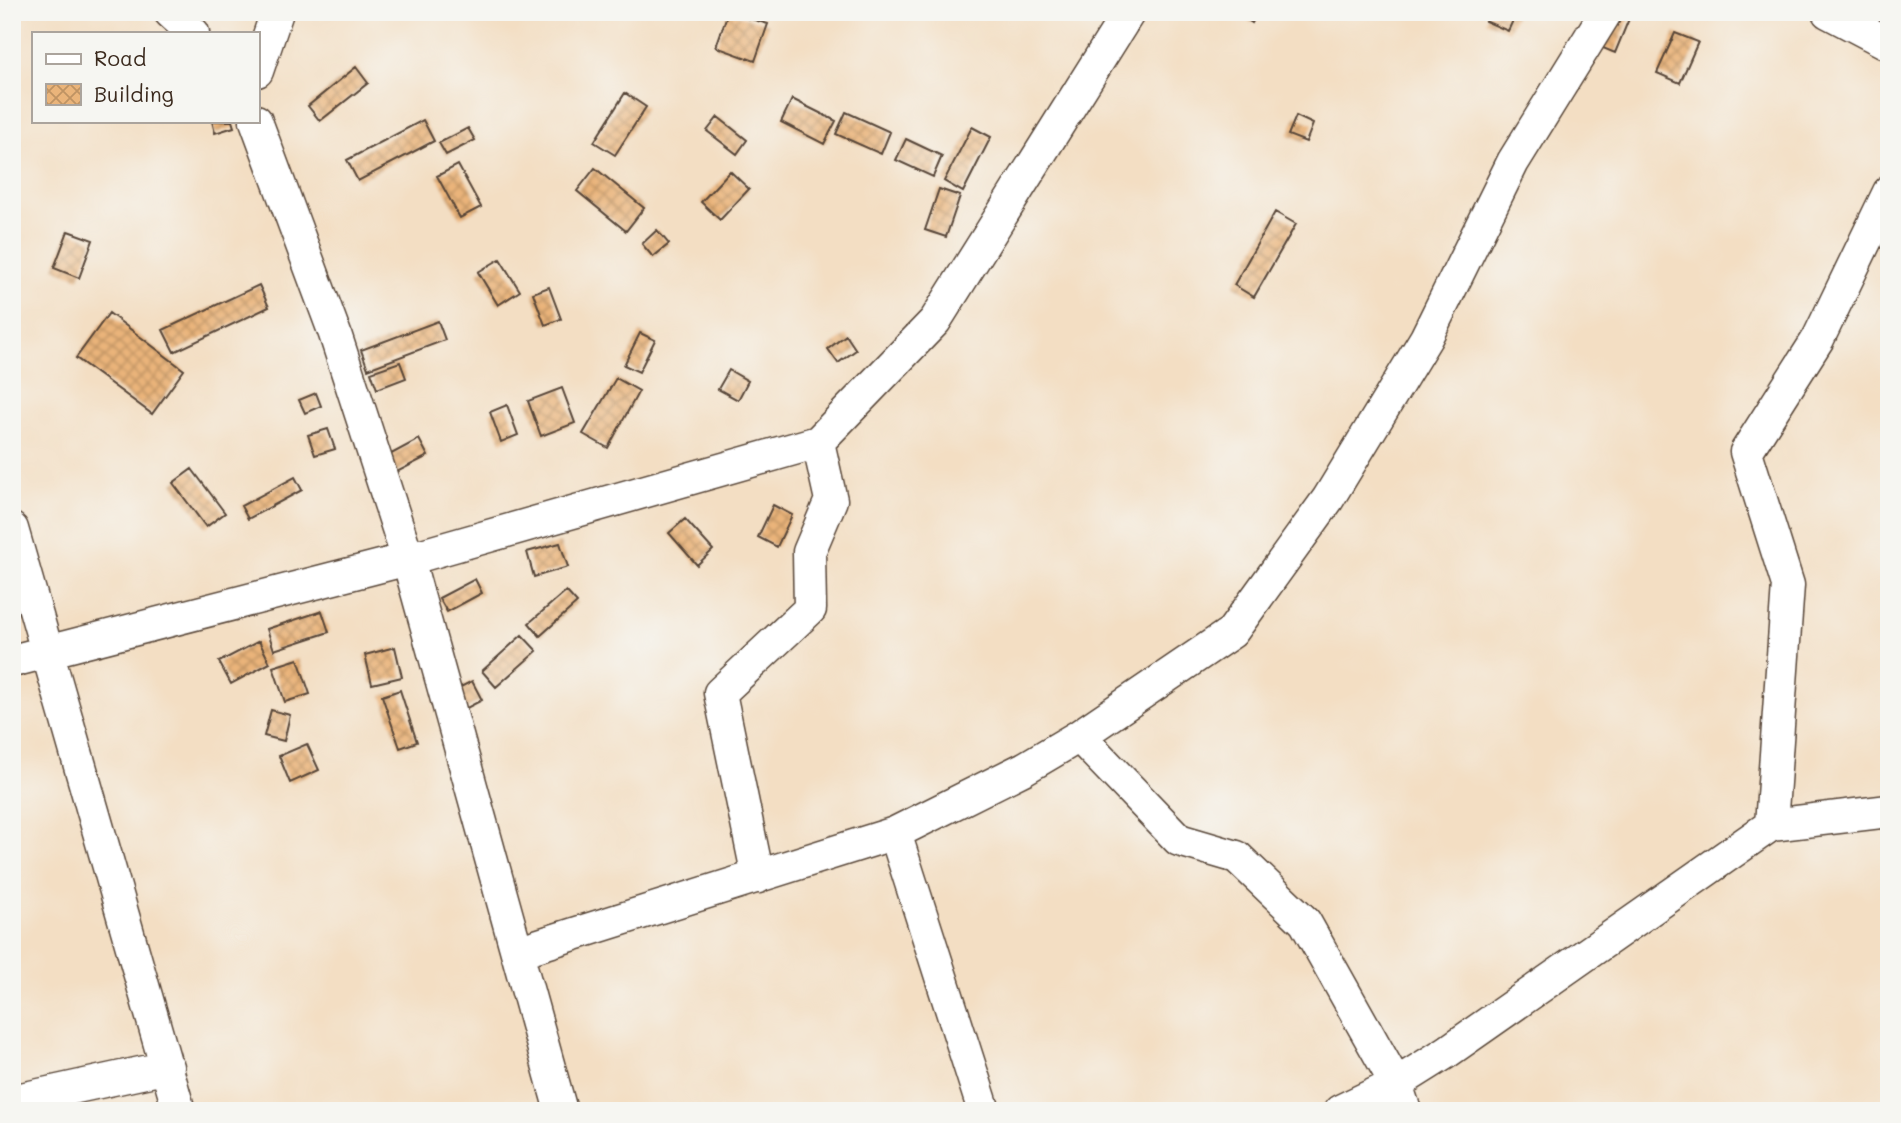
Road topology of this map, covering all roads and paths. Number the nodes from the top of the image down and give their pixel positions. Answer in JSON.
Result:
{"nodes":[{"id":1,"x":170,"y":12,"type":"edge"},
{"id":2,"x":277,"y":12,"type":"edge"},
{"id":3,"x":1129,"y":12,"type":"edge"},
{"id":4,"x":1605,"y":12,"type":"edge"},
{"id":5,"x":1828,"y":12,"type":"edge"},
{"id":6,"x":193,"y":32,"type":"edge"},
{"id":7,"x":1889,"y":44,"type":"edge"},
{"id":8,"x":259,"y":65,"type":"edge"},
{"id":9,"x":256,"y":122,"type":"edge"},
{"id":10,"x":1889,"y":192,"type":"edge"},
{"id":11,"x":818,"y":442,"type":"junction"},
{"id":12,"x":12,"y":529,"type":"edge"},
{"id":13,"x":408,"y":559,"type":"junction"},
{"id":14,"x":47,"y":653,"type":"junction"},
{"id":15,"x":12,"y":661,"type":"edge"},
{"id":16,"x":1079,"y":736,"type":"junction"},
{"id":17,"x":1889,"y":811,"type":"edge"},
{"id":18,"x":1772,"y":825,"type":"junction"},
{"id":19,"x":895,"y":833,"type":"junction"},
{"id":20,"x":758,"y":877,"type":"junction"},
{"id":21,"x":517,"y":952,"type":"junction"},
{"id":22,"x":168,"y":1067,"type":"junction"},
{"id":23,"x":1400,"y":1098,"type":"edge"},
{"id":24,"x":12,"y":1101,"type":"edge"},
{"id":25,"x":179,"y":1111,"type":"edge"},
{"id":26,"x":561,"y":1111,"type":"edge"},
{"id":27,"x":984,"y":1111,"type":"edge"},
{"id":28,"x":1339,"y":1111,"type":"edge"}],
"edges":[{"from":1,"to":6,"type":"street"},
{"from":2,"to":8,"type":"street"},
{"from":3,"to":11,"type":"street"},
{"from":4,"to":16,"type":"street"},
{"from":5,"to":7,"type":"street"},
{"from":9,"to":13,"type":"street"},
{"from":10,"to":18,"type":"street"},
{"from":11,"to":13,"type":"street"},
{"from":11,"to":20,"type":"street"},
{"from":12,"to":14,"type":"street"},
{"from":13,"to":14,"type":"street"},
{"from":13,"to":21,"type":"street"},
{"from":14,"to":15,"type":"street"},
{"from":14,"to":22,"type":"street"},
{"from":16,"to":19,"type":"street"},
{"from":16,"to":23,"type":"street"},
{"from":17,"to":18,"type":"street"},
{"from":18,"to":23,"type":"street"},
{"from":19,"to":20,"type":"street"},
{"from":19,"to":27,"type":"street"},
{"from":20,"to":21,"type":"street"},
{"from":21,"to":26,"type":"street"},
{"from":22,"to":24,"type":"street"},
{"from":22,"to":25,"type":"street"},
{"from":23,"to":28,"type":"street"}]}
